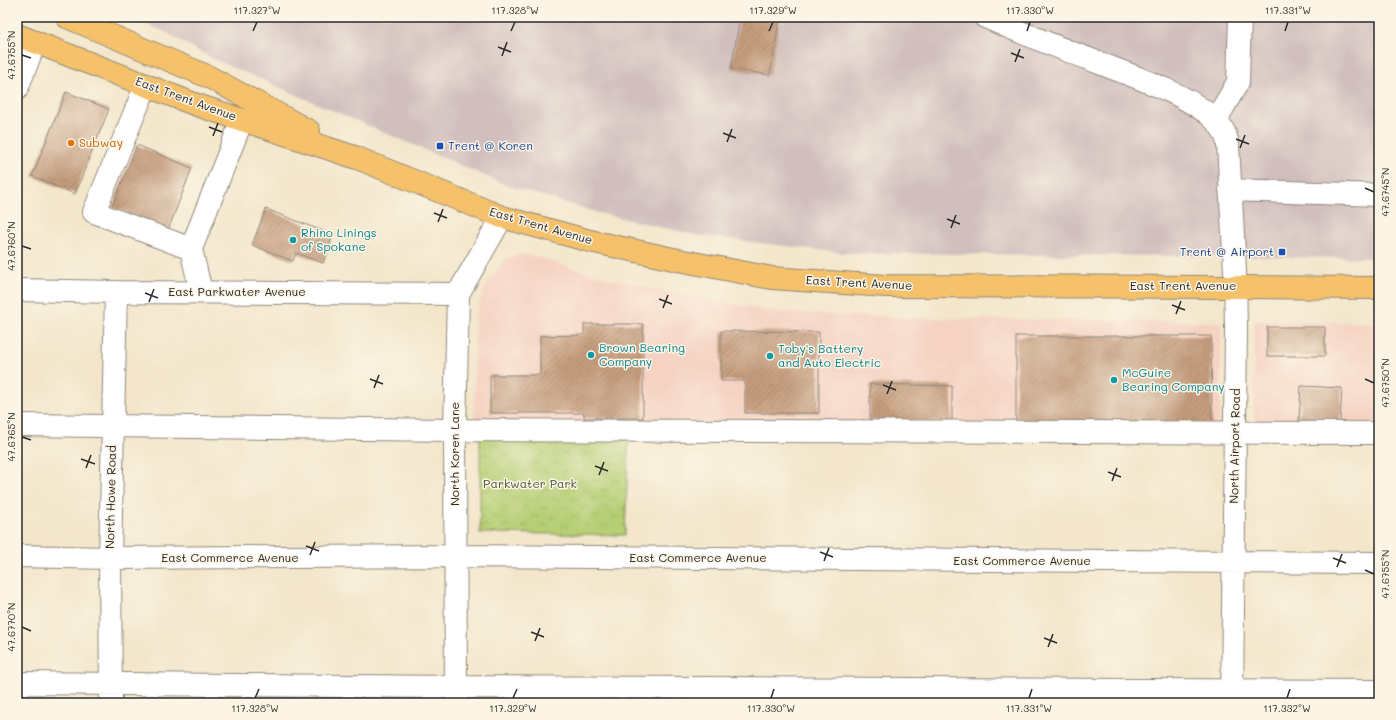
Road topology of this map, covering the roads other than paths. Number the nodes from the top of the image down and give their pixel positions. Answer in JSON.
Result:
{"nodes":[{"id":1,"x":67,"y":17,"type":"edge"},
{"id":2,"x":105,"y":17,"type":"edge"},
{"id":3,"x":1240,"y":17,"type":"edge"},
{"id":4,"x":997,"y":20,"type":"edge"},
{"id":5,"x":26,"y":38,"type":"edge"},
{"id":6,"x":155,"y":54,"type":"junction"},
{"id":7,"x":146,"y":85,"type":"junction"},
{"id":8,"x":17,"y":89,"type":"edge"},
{"id":9,"x":242,"y":120,"type":"junction"},
{"id":10,"x":1216,"y":120,"type":"junction"},
{"id":11,"x":358,"y":158,"type":"junction"},
{"id":12,"x":1230,"y":190,"type":"junction"},
{"id":13,"x":1379,"y":195,"type":"edge"},
{"id":14,"x":502,"y":217,"type":"junction"},
{"id":15,"x":191,"y":249,"type":"junction"},
{"id":16,"x":1236,"y":287,"type":"junction"},
{"id":17,"x":1379,"y":288,"type":"edge"},
{"id":18,"x":17,"y":290,"type":"edge"},
{"id":19,"x":116,"y":292,"type":"junction"},
{"id":20,"x":201,"y":292,"type":"junction"},
{"id":21,"x":458,"y":294,"type":"junction"},
{"id":22,"x":17,"y":425,"type":"edge"},
{"id":23,"x":113,"y":426,"type":"junction"},
{"id":24,"x":455,"y":430,"type":"junction"},
{"id":25,"x":1235,"y":432,"type":"junction"},
{"id":26,"x":1379,"y":433,"type":"edge"},
{"id":27,"x":17,"y":556,"type":"edge"},
{"id":28,"x":455,"y":556,"type":"junction"},
{"id":29,"x":110,"y":558,"type":"junction"},
{"id":30,"x":1234,"y":562,"type":"junction"},
{"id":31,"x":1379,"y":563,"type":"edge"},
{"id":32,"x":17,"y":683,"type":"edge"},
{"id":33,"x":1379,"y":692,"type":"edge"},
{"id":34,"x":111,"y":693,"type":"edge"},
{"id":35,"x":456,"y":695,"type":"edge"},
{"id":36,"x":1232,"y":696,"type":"edge"}],
"edges":[{"from":1,"to":6,"type":"main road","name":"East Trent Avenue"},
{"from":2,"to":6,"type":"main road"},
{"from":3,"to":10,"type":"street"},
{"from":4,"to":10,"type":"street"},
{"from":5,"to":7,"type":"main road","name":"East Trent Avenue"},
{"from":5,"to":8,"type":"street"},
{"from":6,"to":11,"type":"main road","name":"East Trent Avenue"},
{"from":7,"to":9,"type":"main road","name":"East Trent Avenue"},
{"from":7,"to":15,"type":"street"},
{"from":9,"to":11,"type":"main road","name":"East Trent Avenue"},
{"from":9,"to":15,"type":"street"},
{"from":10,"to":12,"type":"street","name":"North Airport Road"},
{"from":11,"to":14,"type":"main road","name":"East Trent Avenue"},
{"from":12,"to":13,"type":"street"},
{"from":12,"to":16,"type":"street","name":"North Airport Road"},
{"from":14,"to":16,"type":"main road","name":"East Trent Avenue"},
{"from":14,"to":21,"type":"street","name":"North Koren Lane"},
{"from":15,"to":20,"type":"street"},
{"from":16,"to":17,"type":"main road","name":"East Trent Avenue"},
{"from":16,"to":25,"type":"street","name":"North Airport Road"},
{"from":18,"to":19,"type":"street","name":"East Parkwater Avenue"},
{"from":19,"to":20,"type":"street","name":"East Parkwater Avenue"},
{"from":19,"to":23,"type":"street","name":"North Howe Road"},
{"from":20,"to":21,"type":"street","name":"East Parkwater Avenue"},
{"from":21,"to":24,"type":"street","name":"North Koren Lane"},
{"from":22,"to":23,"type":"street"},
{"from":23,"to":24,"type":"street"},
{"from":23,"to":29,"type":"street","name":"North Howe Road"},
{"from":24,"to":25,"type":"street"},
{"from":24,"to":28,"type":"street","name":"North Koren Lane"},
{"from":25,"to":26,"type":"street"},
{"from":25,"to":30,"type":"street","name":"North Airport Road"},
{"from":27,"to":29,"type":"street","name":"East Commerce Avenue"},
{"from":28,"to":29,"type":"street","name":"East Commerce Avenue"},
{"from":28,"to":30,"type":"street","name":"East Commerce Avenue"},
{"from":28,"to":35,"type":"street","name":"North Koren Lane"},
{"from":29,"to":34,"type":"street","name":"North Howe Road"},
{"from":30,"to":31,"type":"street","name":"East Commerce Avenue"},
{"from":30,"to":36,"type":"street","name":"North Airport Road"},
{"from":32,"to":34,"type":"street"},
{"from":33,"to":36,"type":"street"},
{"from":34,"to":35,"type":"street"},
{"from":35,"to":36,"type":"street"}]}
